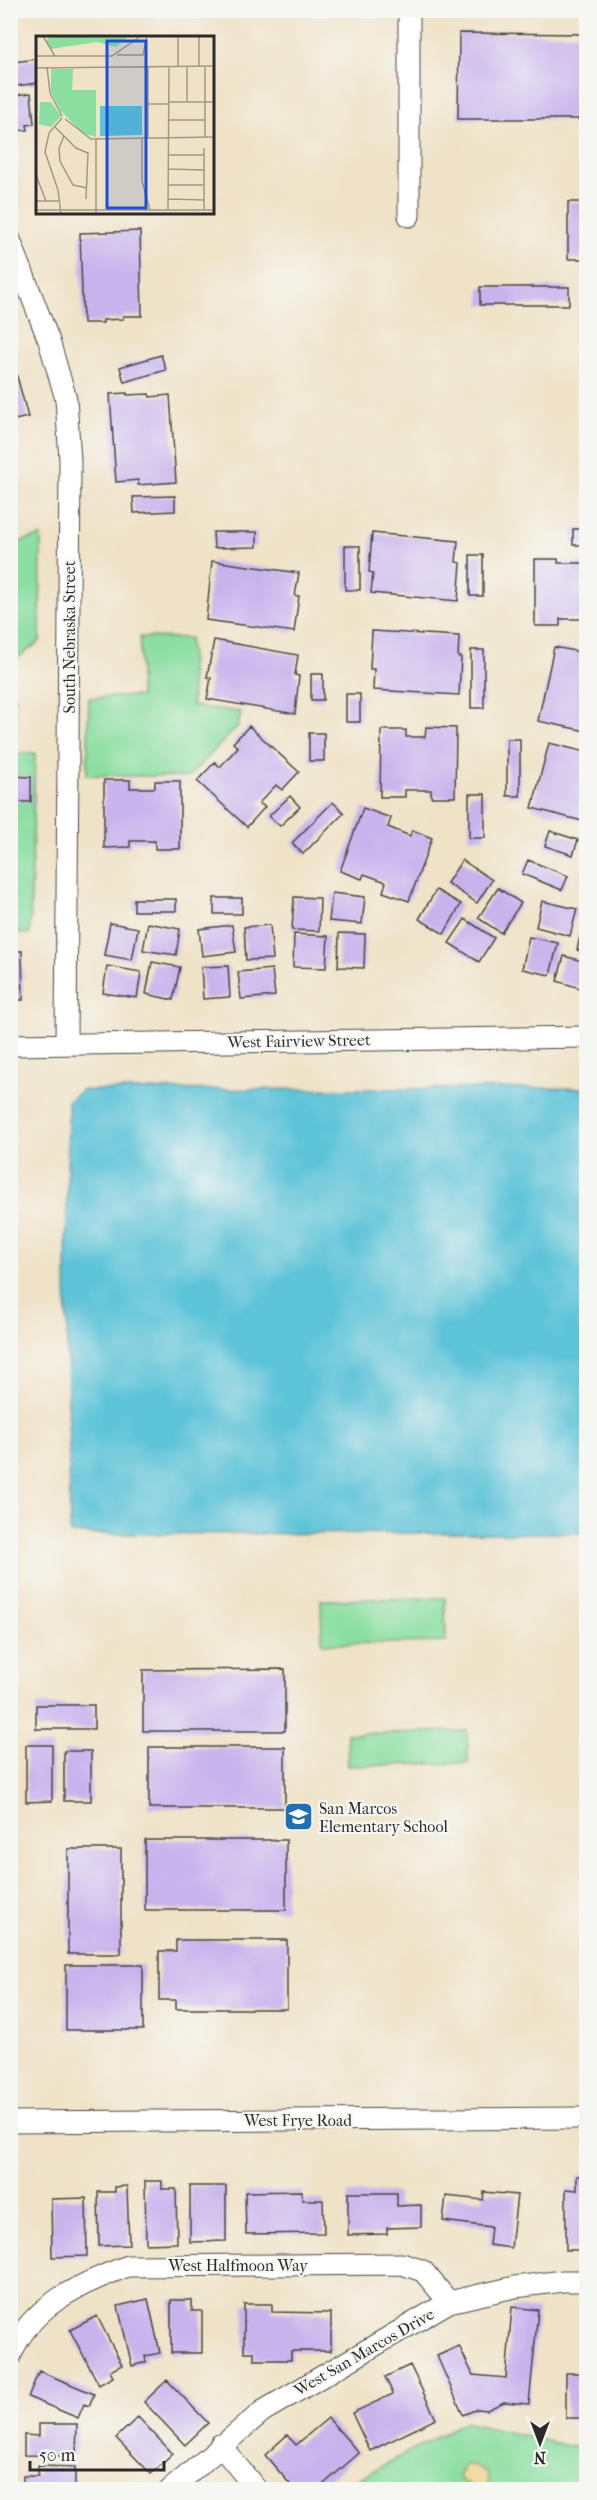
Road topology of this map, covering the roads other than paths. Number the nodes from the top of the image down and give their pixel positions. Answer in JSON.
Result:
{"nodes":[{"id":1,"x":409,"y":10,"type":"edge"},
{"id":2,"x":409,"y":216,"type":"dead end"},
{"id":3,"x":10,"y":240,"type":"edge"},
{"id":4,"x":586,"y":1036,"type":"edge"},
{"id":5,"x":66,"y":1044,"type":"junction"},
{"id":6,"x":10,"y":1045,"type":"edge"},
{"id":7,"x":586,"y":2118,"type":"edge"},
{"id":8,"x":10,"y":2122,"type":"edge"},
{"id":9,"x":586,"y":2281,"type":"edge"},
{"id":10,"x":449,"y":2302,"type":"junction"},
{"id":11,"x":10,"y":2357,"type":"edge"},
{"id":12,"x":220,"y":2445,"type":"junction"},
{"id":13,"x":170,"y":2490,"type":"edge"},
{"id":14,"x":257,"y":2490,"type":"edge"}],
"edges":[{"from":1,"to":2,"type":"street"},
{"from":3,"to":5,"type":"street","name":"South Nebraska Street"},
{"from":4,"to":5,"type":"street","name":"West Fairview Street"},
{"from":5,"to":6,"type":"street","name":"West Fairview Street"},
{"from":7,"to":8,"type":"street","name":"West Frye Road"},
{"from":9,"to":10,"type":"street","name":"West San Marcos Drive"},
{"from":10,"to":11,"type":"street","name":"West Halfmoon Way"},
{"from":10,"to":12,"type":"street","name":"West San Marcos Drive"},
{"from":12,"to":13,"type":"street","name":"West San Marcos Drive"},
{"from":12,"to":14,"type":"street"}]}
